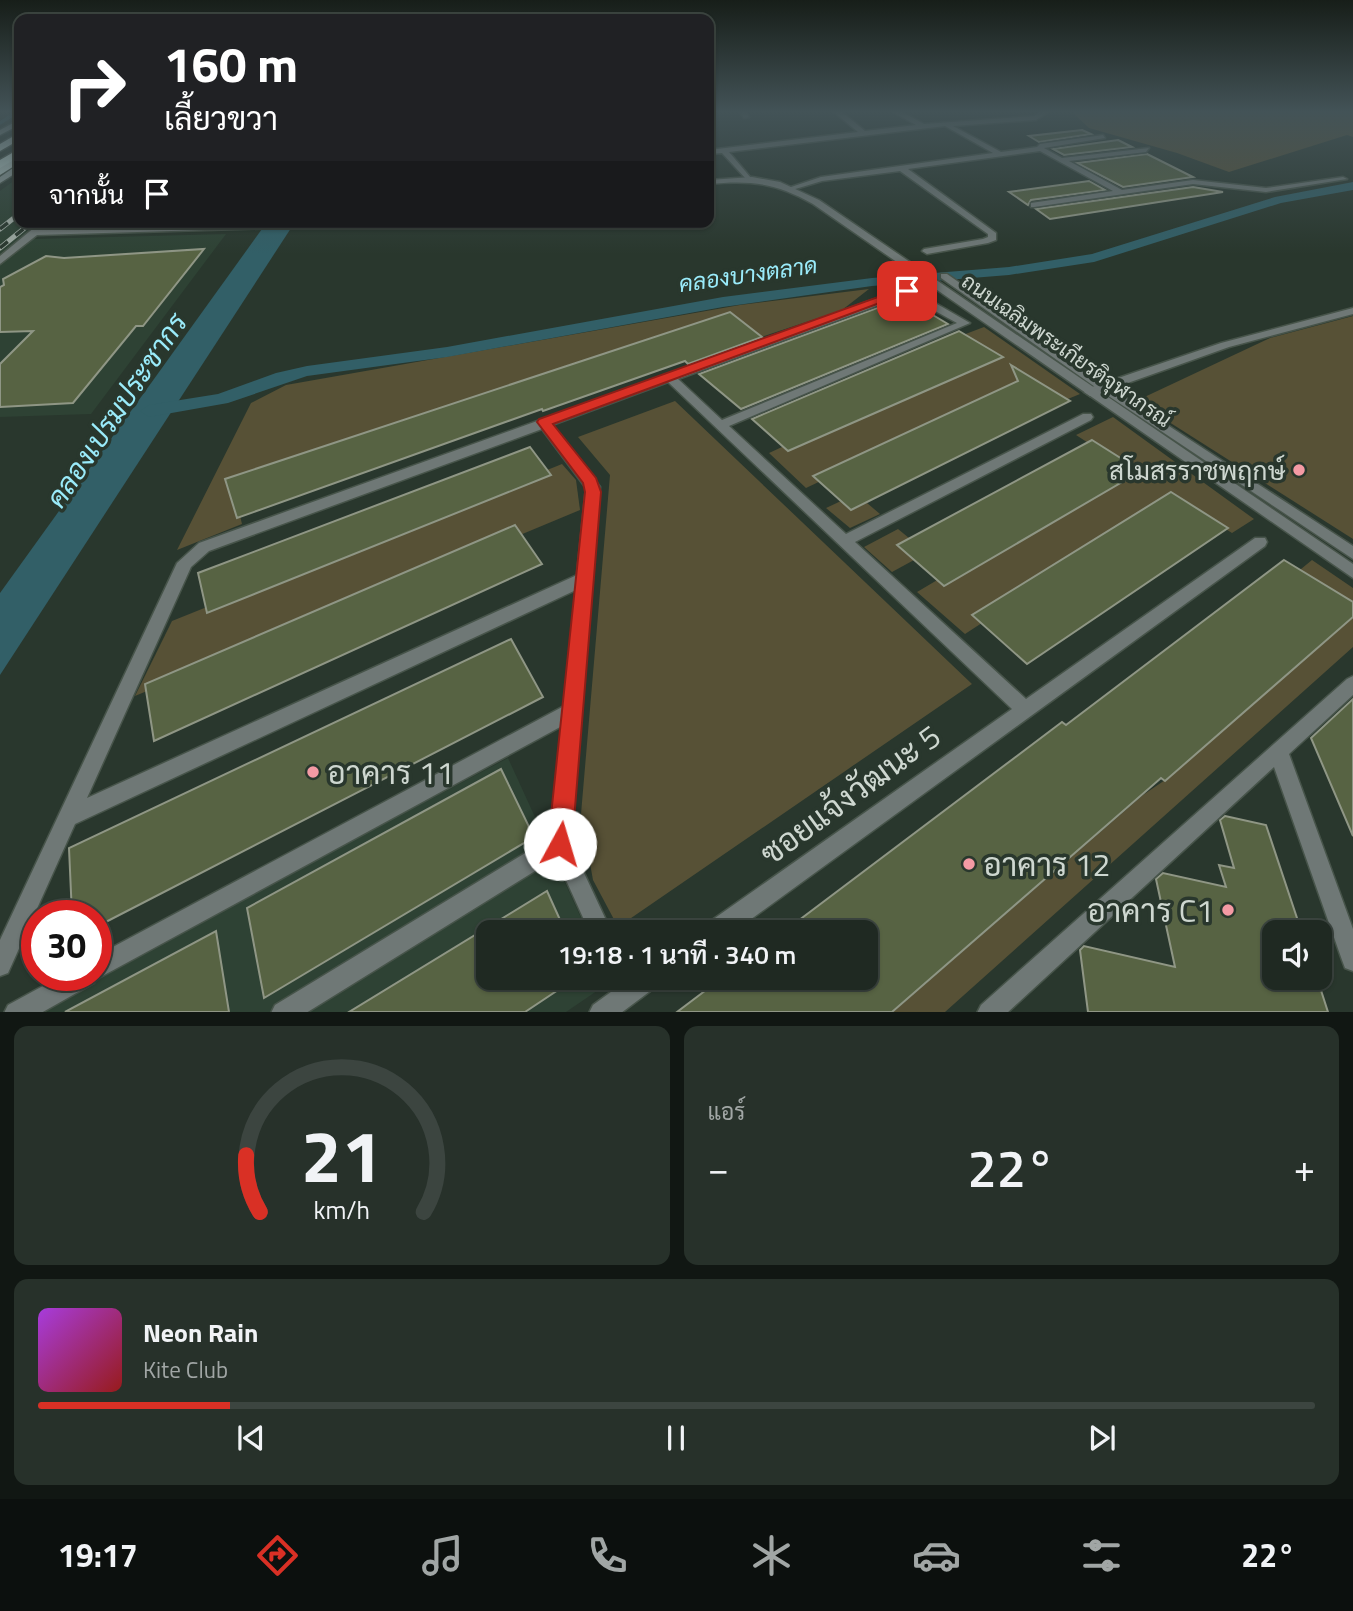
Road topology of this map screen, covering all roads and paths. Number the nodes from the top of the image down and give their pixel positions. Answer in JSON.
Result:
{"nodes":[{"id":1,"x":732,"y":159,"type":"edge"},
{"id":2,"x":968,"y":159,"type":"edge"},
{"id":3,"x":1068,"y":159,"type":"edge"},
{"id":4,"x":1061,"y":160,"type":"joint"},
{"id":5,"x":901,"y":168,"type":"junction"},
{"id":6,"x":745,"y":175,"type":"junction"},
{"id":7,"x":714,"y":176,"type":"edge"},
{"id":8,"x":1343,"y":179,"type":"dead end"},
{"id":9,"x":714,"y":181,"type":"edge"},
{"id":10,"x":802,"y":184,"type":"junction"},
{"id":11,"x":792,"y":188,"type":"junction"},
{"id":12,"x":1120,"y":192,"type":"junction"},
{"id":13,"x":1034,"y":205,"type":"dead end"},
{"id":14,"x":40,"y":228,"type":"edge"},
{"id":15,"x":927,"y":251,"type":"dead end"},
{"id":16,"x":0,"y":261,"type":"edge"},
{"id":17,"x":1353,"y":311,"type":"edge"},
{"id":18,"x":669,"y":377,"type":"junction"},
{"id":19,"x":1096,"y":389,"type":"junction"},
{"id":20,"x":1087,"y":417,"type":"dead end"},
{"id":21,"x":544,"y":422,"type":"junction"},
{"id":22,"x":720,"y":425,"type":"junction"},
{"id":23,"x":845,"y":541,"type":"junction"},
{"id":24,"x":1260,"y":542,"type":"dead end"},
{"id":25,"x":1353,"y":553,"type":"edge"},
{"id":26,"x":1353,"y":572,"type":"edge"},
{"id":27,"x":584,"y":579,"type":"junction"},
{"id":28,"x":1353,"y":684,"type":"edge"},
{"id":29,"x":573,"y":710,"type":"junction"},
{"id":30,"x":1025,"y":710,"type":"junction"},
{"id":31,"x":1278,"y":751,"type":"junction"},
{"id":32,"x":70,"y":816,"type":"junction"},
{"id":33,"x":560,"y":844,"type":"junction"},
{"id":34,"x":595,"y":920,"type":"edge"},
{"id":35,"x":731,"y":920,"type":"edge"},
{"id":36,"x":112,"y":960,"type":"edge"},
{"id":37,"x":1353,"y":960,"type":"edge"},
{"id":38,"x":0,"y":965,"type":"edge"},
{"id":39,"x":621,"y":990,"type":"edge"},
{"id":40,"x":57,"y":991,"type":"edge"},
{"id":41,"x":18,"y":1012,"type":"edge"},
{"id":42,"x":285,"y":1012,"type":"edge"},
{"id":43,"x":602,"y":1012,"type":"edge"},
{"id":44,"x":990,"y":1012,"type":"edge"}],
"edges":[{"from":1,"to":6,"type":"street"},
{"from":2,"to":5,"type":"street"},
{"from":3,"to":4,"type":"street"},
{"from":4,"to":12,"type":"street"},
{"from":5,"to":10,"type":"street"},
{"from":5,"to":15,"type":"street"},
{"from":6,"to":7,"type":"street","name":"ถนนเฉลิมพระเกียรติจุฬาภรณ์"},
{"from":6,"to":9,"type":"street","name":"ถนนเฉลิมพระเกียรติจุฬาภรณ์"},
{"from":6,"to":10,"type":"street","name":"ถนนเฉลิมพระเกียรติจุฬาภรณ์"},
{"from":6,"to":11,"type":"street","name":"ถนนเฉลิมพระเกียรติจุฬาภรณ์"},
{"from":8,"to":12,"type":"street"},
{"from":10,"to":11,"type":"street"},
{"from":10,"to":19,"type":"street","name":"ถนนเฉลิมพระเกียรติจุฬาภรณ์"},
{"from":11,"to":19,"type":"street","name":"ถนนเฉลิมพระเกียรติจุฬาภรณ์"},
{"from":12,"to":13,"type":"street"},
{"from":14,"to":16,"type":"street"},
{"from":17,"to":19,"type":"street"},
{"from":18,"to":21,"type":"street"},
{"from":18,"to":22,"type":"street"},
{"from":18,"to":22,"type":"street"},
{"from":19,"to":25,"type":"street","name":"ถนนเฉลิมพระเกียรติจุฬาภรณ์"},
{"from":19,"to":26,"type":"street","name":"ถนนเฉลิมพระเกียรติจุฬาภรณ์"},
{"from":20,"to":23,"type":"street"},
{"from":21,"to":27,"type":"street"},
{"from":21,"to":32,"type":"street"},
{"from":22,"to":23,"type":"street"},
{"from":23,"to":30,"type":"street"},
{"from":24,"to":30,"type":"street","name":"ซอยแจ้งวัฒนะ 5"},
{"from":27,"to":29,"type":"street"},
{"from":27,"to":32,"type":"street"},
{"from":28,"to":31,"type":"street"},
{"from":29,"to":33,"type":"street"},
{"from":29,"to":36,"type":"street"},
{"from":30,"to":35,"type":"street","name":"ซอยแจ้งวัฒนะ 5"},
{"from":31,"to":37,"type":"street"},
{"from":31,"to":44,"type":"street"},
{"from":32,"to":38,"type":"street"},
{"from":33,"to":34,"type":"street"},
{"from":33,"to":42,"type":"street"},
{"from":39,"to":43,"type":"street"},
{"from":40,"to":41,"type":"street"}]}
